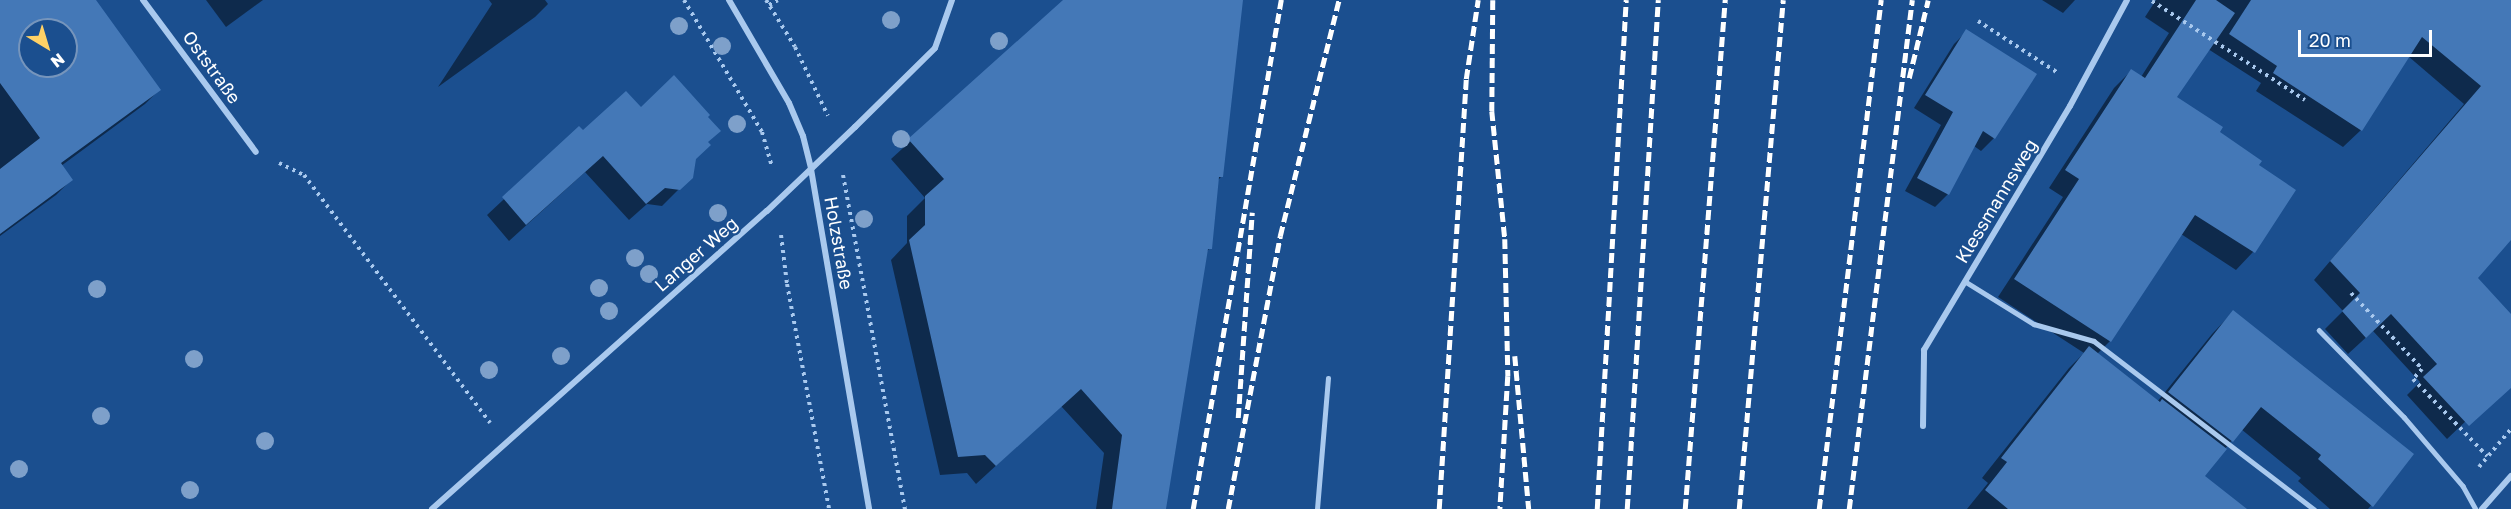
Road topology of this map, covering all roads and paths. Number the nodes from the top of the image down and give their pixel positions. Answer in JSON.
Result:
{"nodes":[{"id":1,"x":143,"y":0,"type":"edge"},
{"id":2,"x":684,"y":0,"type":"edge"},
{"id":3,"x":729,"y":0,"type":"edge"},
{"id":4,"x":766,"y":0,"type":"edge"},
{"id":5,"x":778,"y":0,"type":"edge"},
{"id":6,"x":952,"y":0,"type":"edge"},
{"id":7,"x":2127,"y":0,"type":"edge"},
{"id":8,"x":2151,"y":0,"type":"edge"},
{"id":9,"x":769,"y":5,"type":"junction"},
{"id":10,"x":1978,"y":21,"type":"dead end"},
{"id":11,"x":801,"y":60,"type":"dead end"},
{"id":12,"x":2081,"y":86,"type":"junction"},
{"id":13,"x":2305,"y":100,"type":"dead end"},
{"id":14,"x":769,"y":151,"type":"dead end"},
{"id":15,"x":256,"y":152,"type":"joint"},
{"id":16,"x":811,"y":169,"type":"junction"},
{"id":17,"x":845,"y":187,"type":"dead end"},
{"id":18,"x":1966,"y":282,"type":"junction"},
{"id":19,"x":2351,"y":293,"type":"dead end"},
{"id":20,"x":793,"y":307,"type":"dead end"},
{"id":21,"x":2319,"y":330,"type":"dead end"},
{"id":22,"x":1328,"y":378,"type":"dead end"},
{"id":23,"x":1923,"y":426,"type":"dead end"},
{"id":24,"x":506,"y":442,"type":"junction"},
{"id":25,"x":2487,"y":456,"type":"dead end"},
{"id":26,"x":2511,"y":476,"type":"edge"},
{"id":27,"x":432,"y":509,"type":"edge"},
{"id":28,"x":828,"y":509,"type":"edge"},
{"id":29,"x":869,"y":509,"type":"edge"},
{"id":30,"x":905,"y":509,"type":"edge"},
{"id":31,"x":1317,"y":509,"type":"edge"},
{"id":32,"x":2314,"y":509,"type":"edge"},
{"id":33,"x":2476,"y":509,"type":"edge"},
{"id":34,"x":2482,"y":509,"type":"edge"}],
"edges":[{"from":1,"to":15,"type":"street","name":"Oststraße"},
{"from":2,"to":14,"type":"path"},
{"from":3,"to":16,"type":"street","name":"Holzstraße"},
{"from":4,"to":9,"type":"path"},
{"from":5,"to":9,"type":"path"},
{"from":6,"to":16,"type":"street","name":"Langer Weg"},
{"from":7,"to":12,"type":"street","name":"Klessmannsweg"},
{"from":8,"to":13,"type":"path"},
{"from":9,"to":11,"type":"path"},
{"from":10,"to":12,"type":"path"},
{"from":12,"to":18,"type":"street","name":"Klessmannsweg"},
{"from":15,"to":24,"type":"path"},
{"from":16,"to":24,"type":"street","name":"Langer Weg"},
{"from":16,"to":29,"type":"street","name":"Holzstraße"},
{"from":17,"to":30,"type":"path"},
{"from":18,"to":23,"type":"street","name":"Klessmannsweg"},
{"from":18,"to":32,"type":"lane"},
{"from":19,"to":25,"type":"path"},
{"from":20,"to":28,"type":"path"},
{"from":21,"to":33,"type":"lane"},
{"from":22,"to":31,"type":"lane"},
{"from":24,"to":27,"type":"street","name":"Langer Weg"},
{"from":26,"to":34,"type":"street"}]}
